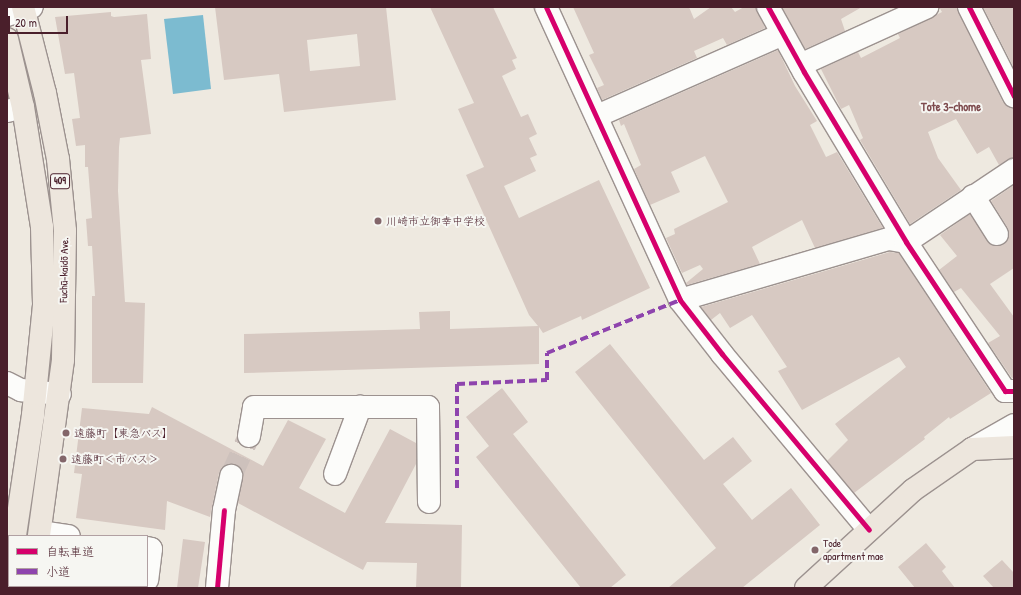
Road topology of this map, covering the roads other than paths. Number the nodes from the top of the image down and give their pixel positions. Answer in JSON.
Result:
{"nodes":[{"id":1,"x":546,"y":7,"type":"edge"},
{"id":2,"x":768,"y":7,"type":"edge"},
{"id":3,"x":927,"y":7,"type":"edge"},
{"id":4,"x":969,"y":7,"type":"edge"},
{"id":5,"x":21,"y":9,"type":"edge"},
{"id":6,"x":783,"y":34,"type":"junction"},
{"id":7,"x":7,"y":39,"type":"edge"},
{"id":8,"x":800,"y":65,"type":"junction"},
{"id":9,"x":1014,"y":96,"type":"edge"},
{"id":10,"x":15,"y":109,"type":"edge"},
{"id":11,"x":597,"y":116,"type":"junction"},
{"id":12,"x":1014,"y":170,"type":"edge"},
{"id":13,"x":972,"y":196,"type":"junction"},
{"id":14,"x":997,"y":234,"type":"dead end"},
{"id":15,"x":906,"y":242,"type":"junction"},
{"id":16,"x":680,"y":300,"type":"junction"},
{"id":17,"x":7,"y":383,"type":"edge"},
{"id":18,"x":1014,"y":390,"type":"edge"},
{"id":19,"x":36,"y":391,"type":"junction"},
{"id":20,"x":60,"y":394,"type":"junction"},
{"id":21,"x":360,"y":407,"type":"junction"},
{"id":22,"x":1014,"y":425,"type":"edge"},
{"id":23,"x":249,"y":436,"type":"tunnel mouth"},
{"id":24,"x":1014,"y":447,"type":"edge"},
{"id":25,"x":972,"y":449,"type":"junction"},
{"id":26,"x":335,"y":474,"type":"dead end"},
{"id":27,"x":231,"y":476,"type":"tunnel mouth"},
{"id":28,"x":430,"y":502,"type":"dead end"},
{"id":29,"x":869,"y":530,"type":"junction"},
{"id":30,"x":40,"y":534,"type":"edge"},
{"id":31,"x":15,"y":535,"type":"edge"},
{"id":32,"x":54,"y":535,"type":"edge"},
{"id":33,"x":148,"y":548,"type":"edge"},
{"id":34,"x":148,"y":574,"type":"edge"},
{"id":35,"x":216,"y":588,"type":"edge"},
{"id":36,"x":806,"y":588,"type":"edge"}],
"edges":[{"from":1,"to":11,"type":"street"},
{"from":2,"to":6,"type":"street"},
{"from":3,"to":8,"type":"street"},
{"from":4,"to":9,"type":"street"},
{"from":5,"to":20,"type":"main road","name":"Fuchū-kaidō Ave.","number":"409"},
{"from":6,"to":8,"type":"street"},
{"from":6,"to":11,"type":"street"},
{"from":7,"to":10,"type":"main road","name":"Fuchū-kaidō Ave.","number":"409"},
{"from":8,"to":15,"type":"street"},
{"from":10,"to":19,"type":"main road","name":"Fuchū-kaidō Ave.","number":"409"},
{"from":11,"to":16,"type":"street"},
{"from":12,"to":13,"type":"street"},
{"from":13,"to":14,"type":"street"},
{"from":13,"to":15,"type":"street"},
{"from":15,"to":16,"type":"street"},
{"from":15,"to":18,"type":"street"},
{"from":16,"to":29,"type":"street"},
{"from":17,"to":19,"type":"street"},
{"from":19,"to":20,"type":"street"},
{"from":19,"to":31,"type":"main road","name":"Fuchū-kaidō Ave.","number":"409"},
{"from":20,"to":30,"type":"main road","name":"Fuchū-kaidō Ave.","number":"409"},
{"from":21,"to":23,"type":"street"},
{"from":21,"to":26,"type":"street"},
{"from":21,"to":28,"type":"street"},
{"from":22,"to":25,"type":"street"},
{"from":24,"to":25,"type":"main road"},
{"from":25,"to":29,"type":"main road"},
{"from":27,"to":35,"type":"street"},
{"from":29,"to":36,"type":"main road"},
{"from":30,"to":32,"type":"street"},
{"from":33,"to":34,"type":"street"}]}
